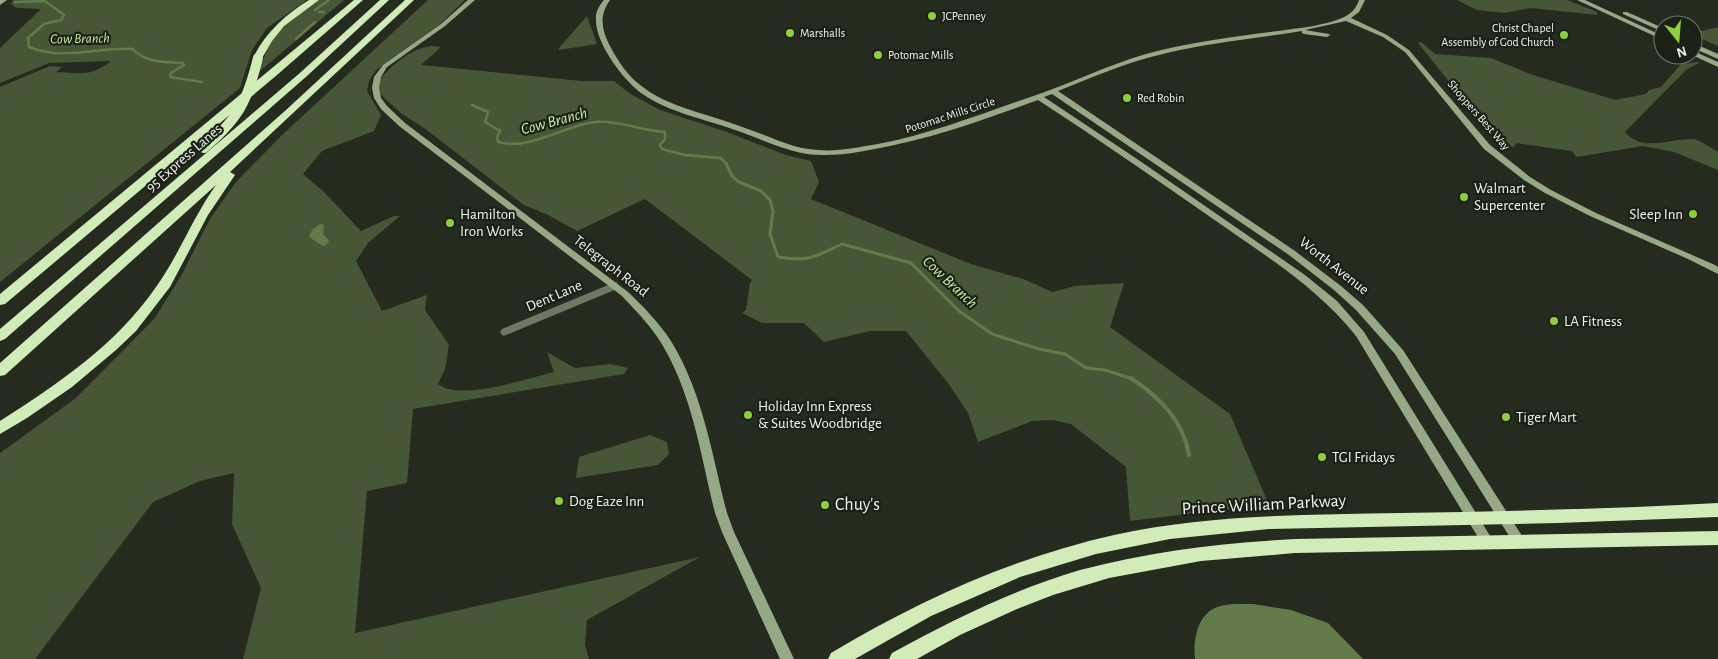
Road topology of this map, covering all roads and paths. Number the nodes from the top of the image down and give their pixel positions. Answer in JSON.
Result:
{"nodes":[{"id":1,"x":4,"y":0,"type":"edge"},
{"id":2,"x":314,"y":0,"type":"edge"},
{"id":3,"x":350,"y":0,"type":"edge"},
{"id":4,"x":359,"y":0,"type":"edge"},
{"id":5,"x":385,"y":0,"type":"edge"},
{"id":6,"x":410,"y":0,"type":"edge"},
{"id":7,"x":472,"y":0,"type":"edge"},
{"id":8,"x":607,"y":0,"type":"edge"},
{"id":9,"x":1362,"y":0,"type":"edge"},
{"id":10,"x":1580,"y":0,"type":"edge"},
{"id":11,"x":1596,"y":0,"type":"edge"},
{"id":12,"x":0,"y":3,"type":"edge"},
{"id":13,"x":1348,"y":19,"type":"junction"},
{"id":14,"x":1647,"y":22,"type":"junction"},
{"id":15,"x":1634,"y":24,"type":"junction"},
{"id":16,"x":1653,"y":25,"type":"edge"},
{"id":17,"x":1280,"y":31,"type":"junction"},
{"id":18,"x":1653,"y":33,"type":"edge"},
{"id":19,"x":1327,"y":35,"type":"dead end"},
{"id":20,"x":316,"y":37,"type":"junction"},
{"id":21,"x":1703,"y":50,"type":"edge"},
{"id":22,"x":1718,"y":57,"type":"edge"},
{"id":23,"x":1703,"y":58,"type":"edge"},
{"id":24,"x":1718,"y":66,"type":"edge"},
{"id":25,"x":1052,"y":90,"type":"junction"},
{"id":26,"x":1037,"y":96,"type":"junction"},
{"id":27,"x":257,"y":141,"type":"junction"},
{"id":28,"x":1715,"y":268,"type":"edge"},
{"id":29,"x":615,"y":286,"type":"junction"},
{"id":30,"x":0,"y":301,"type":"edge"},
{"id":31,"x":0,"y":329,"type":"edge"},
{"id":32,"x":504,"y":332,"type":"dead end"},
{"id":33,"x":0,"y":336,"type":"edge"},
{"id":34,"x":0,"y":371,"type":"edge"},
{"id":35,"x":0,"y":428,"type":"edge"},
{"id":36,"x":1718,"y":510,"type":"edge"},
{"id":37,"x":1473,"y":518,"type":"junction"},
{"id":38,"x":1505,"y":518,"type":"junction"},
{"id":39,"x":1718,"y":538,"type":"edge"},
{"id":40,"x":1488,"y":543,"type":"junction"},
{"id":41,"x":1520,"y":543,"type":"junction"},
{"id":42,"x":787,"y":659,"type":"edge"},
{"id":43,"x":838,"y":659,"type":"edge"},
{"id":44,"x":898,"y":659,"type":"edge"}],
"edges":[{"from":1,"to":12,"type":"street"},
{"from":2,"to":31,"type":"highway","bridge":true},
{"from":3,"to":20,"type":"highway"},
{"from":4,"to":20,"type":"highway"},
{"from":5,"to":33,"type":"highway","name":"95 Express Lanes"},
{"from":6,"to":27,"type":"highway"},
{"from":7,"to":29,"type":"street","name":"Telegraph Road"},
{"from":8,"to":26,"type":"street","name":"Potomac Mills Circle"},
{"from":9,"to":13,"type":"street"},
{"from":10,"to":15,"type":"street"},
{"from":11,"to":14,"type":"street"},
{"from":13,"to":17,"type":"street","name":"Potomac Mills Circle"},
{"from":13,"to":28,"type":"street","name":"Shoppers Best Way"},
{"from":14,"to":15,"type":"street"},
{"from":14,"to":16,"type":"street"},
{"from":15,"to":18,"type":"street"},
{"from":17,"to":19,"type":"street"},
{"from":17,"to":25,"type":"street","name":"Potomac Mills Circle"},
{"from":20,"to":30,"type":"highway"},
{"from":21,"to":22,"type":"street"},
{"from":23,"to":24,"type":"street"},
{"from":25,"to":26,"type":"street","name":"Potomac Mills Circle"},
{"from":25,"to":38,"type":"street","name":"Worth Avenue"},
{"from":26,"to":37,"type":"street","name":"Worth Avenue"},
{"from":27,"to":34,"type":"highway"},
{"from":27,"to":35,"type":"highway"},
{"from":29,"to":32,"type":"street","name":"Dent Lane"},
{"from":29,"to":42,"type":"street","name":"Telegraph Road"},
{"from":36,"to":38,"type":"highway","name":"Prince William Parkway"},
{"from":37,"to":38,"type":"highway","name":"Prince William Parkway"},
{"from":37,"to":40,"type":"street","name":"Worth Avenue"},
{"from":37,"to":43,"type":"highway","name":"Prince William Parkway"},
{"from":38,"to":41,"type":"street","name":"Worth Avenue"},
{"from":39,"to":41,"type":"highway"},
{"from":40,"to":41,"type":"highway"},
{"from":40,"to":44,"type":"highway"}]}
